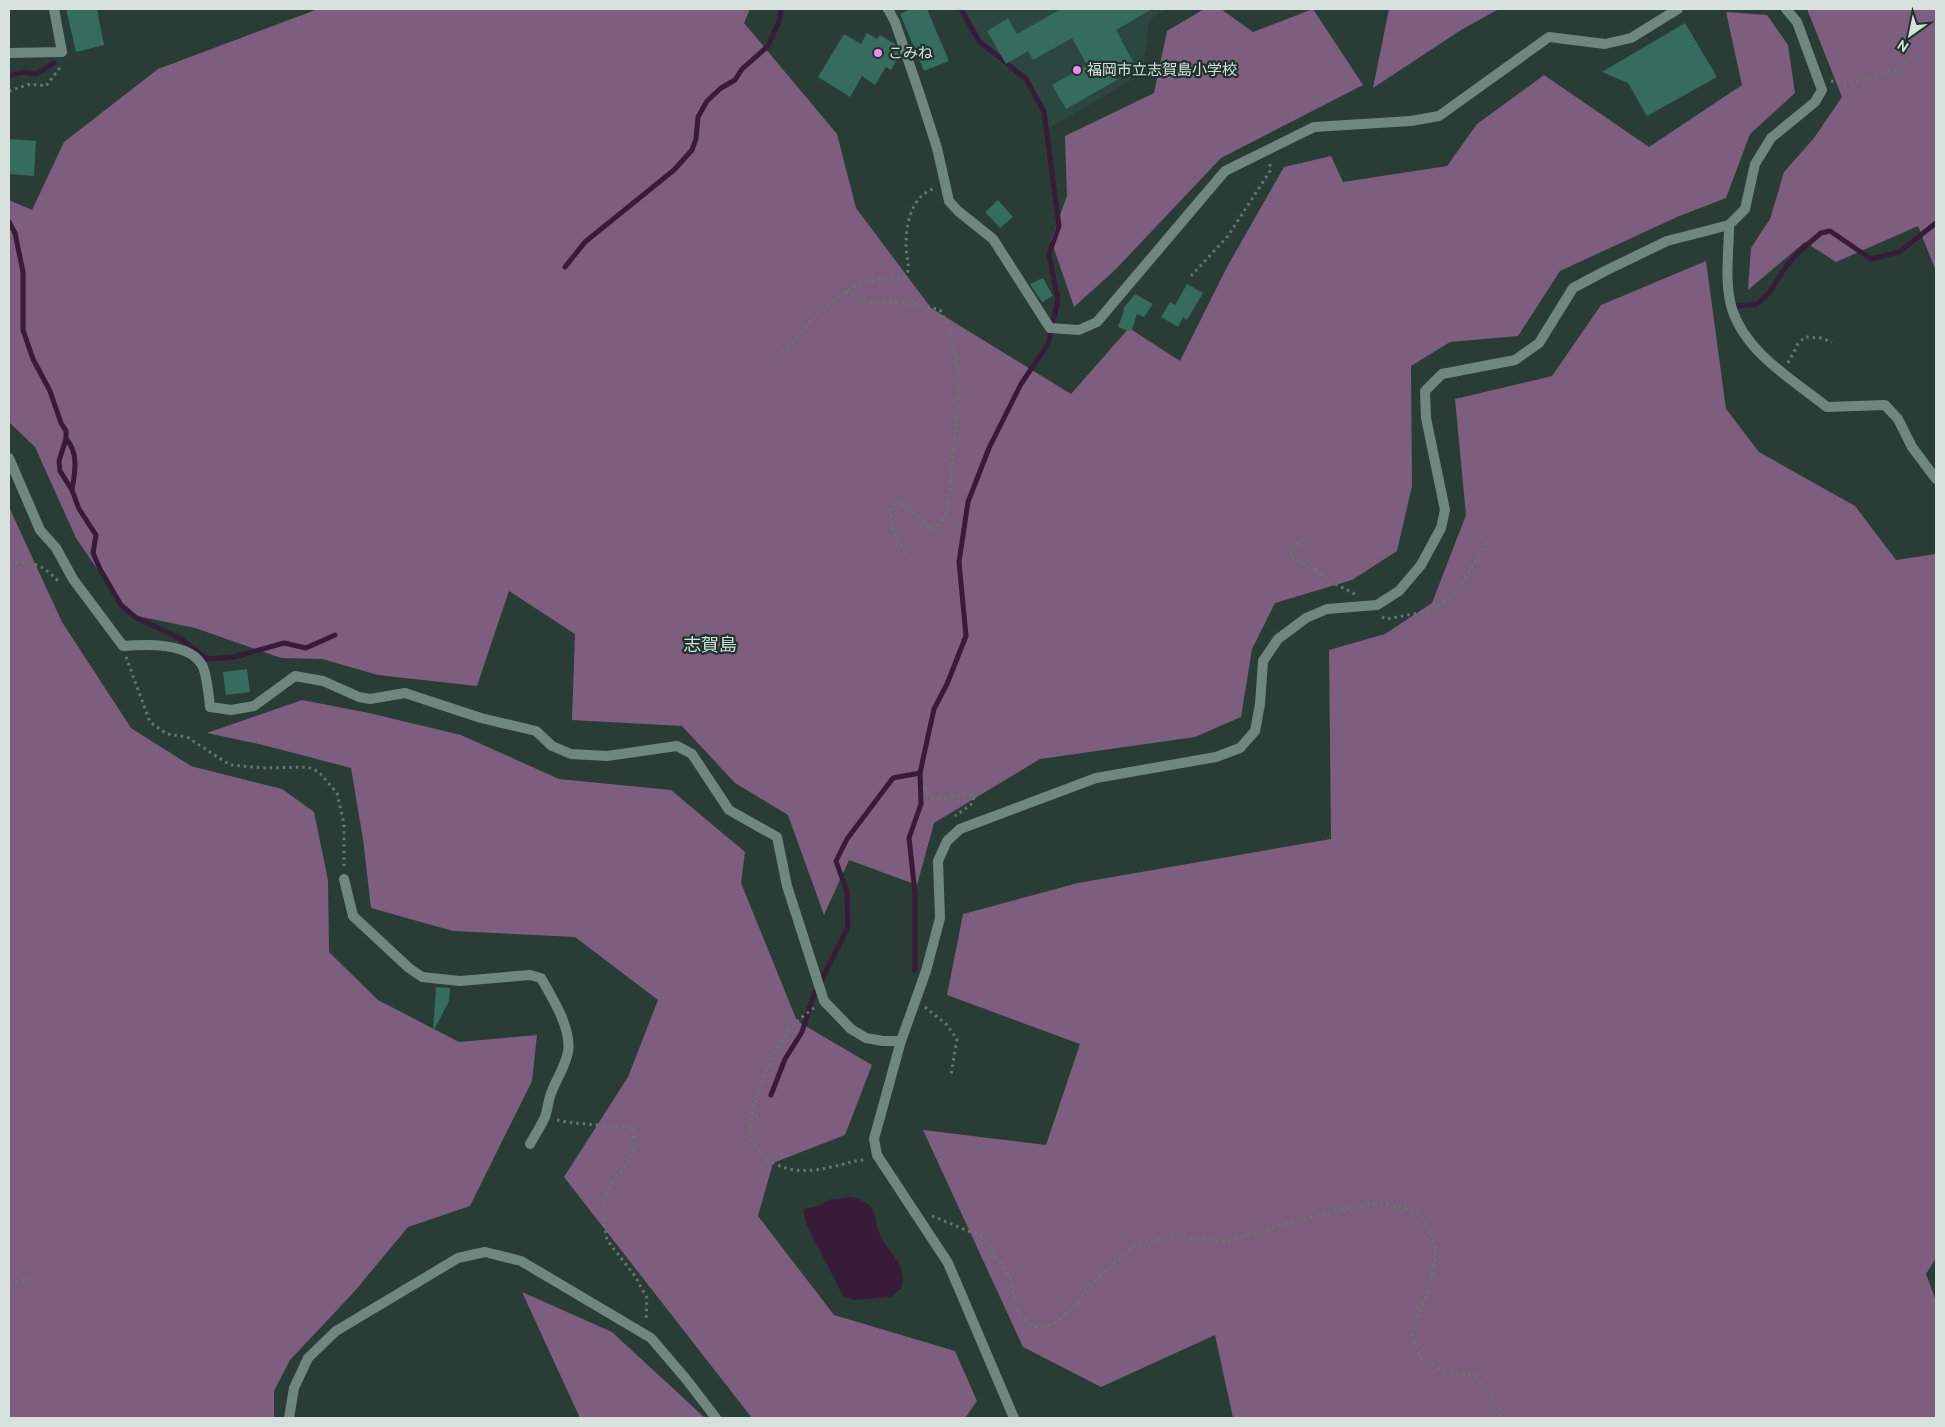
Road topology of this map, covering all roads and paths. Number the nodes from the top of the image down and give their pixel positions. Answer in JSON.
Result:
{"nodes":[{"id":1,"x":54,"y":9,"type":"edge"},
{"id":2,"x":888,"y":9,"type":"edge"},
{"id":3,"x":1678,"y":9,"type":"edge"},
{"id":4,"x":1786,"y":9,"type":"edge"},
{"id":5,"x":62,"y":52,"type":"junction"},
{"id":6,"x":9,"y":53,"type":"edge"},
{"id":7,"x":1914,"y":54,"type":"dead end"},
{"id":8,"x":1817,"y":77,"type":"junction"},
{"id":9,"x":9,"y":92,"type":"edge"},
{"id":10,"x":1270,"y":147,"type":"junction"},
{"id":11,"x":946,"y":184,"type":"junction"},
{"id":12,"x":1729,"y":225,"type":"junction"},
{"id":13,"x":1191,"y":276,"type":"dead end"},
{"id":14,"x":846,"y":291,"type":"junction"},
{"id":15,"x":1832,"y":342,"type":"dead end"},
{"id":16,"x":779,"y":358,"type":"dead end"},
{"id":17,"x":1784,"y":372,"type":"junction"},
{"id":18,"x":9,"y":458,"type":"edge"},
{"id":19,"x":1936,"y":479,"type":"edge"},
{"id":20,"x":1304,"y":539,"type":"dead end"},
{"id":21,"x":1486,"y":543,"type":"dead end"},
{"id":22,"x":908,"y":556,"type":"dead end"},
{"id":23,"x":9,"y":563,"type":"edge"},
{"id":24,"x":61,"y":584,"type":"dead end"},
{"id":25,"x":1369,"y":606,"type":"junction"},
{"id":26,"x":123,"y":646,"type":"junction"},
{"id":27,"x":925,"y":786,"type":"dead end"},
{"id":28,"x":951,"y":820,"type":"dead end"},
{"id":29,"x":344,"y":879,"type":"joint"},
{"id":30,"x":916,"y":1000,"type":"junction"},
{"id":31,"x":824,"y":1001,"type":"junction"},
{"id":32,"x":901,"y":1041,"type":"junction"},
{"id":33,"x":950,"y":1075,"type":"dead end"},
{"id":34,"x":544,"y":1118,"type":"junction"},
{"id":35,"x":530,"y":1144,"type":"dead end"},
{"id":36,"x":881,"y":1162,"type":"junction"},
{"id":37,"x":912,"y":1209,"type":"junction"},
{"id":38,"x":31,"y":1279,"type":"dead end"},
{"id":39,"x":9,"y":1283,"type":"edge"},
{"id":40,"x":646,"y":1336,"type":"junction"},
{"id":41,"x":289,"y":1418,"type":"edge"},
{"id":42,"x":716,"y":1418,"type":"edge"},
{"id":43,"x":1014,"y":1418,"type":"edge"},
{"id":44,"x":1501,"y":1418,"type":"edge"}],
"edges":[{"from":1,"to":5,"type":"street"},
{"from":2,"to":11,"type":"street"},
{"from":3,"to":10,"type":"street"},
{"from":4,"to":8,"type":"street"},
{"from":5,"to":6,"type":"street"},
{"from":5,"to":9,"type":"path"},
{"from":7,"to":8,"type":"path"},
{"from":8,"to":12,"type":"street"},
{"from":10,"to":11,"type":"street"},
{"from":10,"to":13,"type":"path"},
{"from":11,"to":14,"type":"path"},
{"from":12,"to":17,"type":"street"},
{"from":12,"to":25,"type":"street"},
{"from":14,"to":16,"type":"path"},
{"from":14,"to":22,"type":"path"},
{"from":15,"to":17,"type":"path"},
{"from":17,"to":19,"type":"street"},
{"from":18,"to":26,"type":"street"},
{"from":20,"to":25,"type":"path"},
{"from":21,"to":25,"type":"path"},
{"from":23,"to":24,"type":"path"},
{"from":25,"to":30,"type":"street"},
{"from":26,"to":29,"type":"path"},
{"from":26,"to":31,"type":"street"},
{"from":27,"to":28,"type":"path"},
{"from":29,"to":34,"type":"street"},
{"from":30,"to":32,"type":"street"},
{"from":30,"to":33,"type":"path"},
{"from":31,"to":32,"type":"street"},
{"from":31,"to":36,"type":"path"},
{"from":32,"to":36,"type":"street"},
{"from":34,"to":35,"type":"street"},
{"from":34,"to":40,"type":"path"},
{"from":36,"to":37,"type":"street"},
{"from":37,"to":43,"type":"street"},
{"from":37,"to":44,"type":"path"},
{"from":38,"to":39,"type":"path"},
{"from":40,"to":41,"type":"street"},
{"from":40,"to":42,"type":"street"}]}
